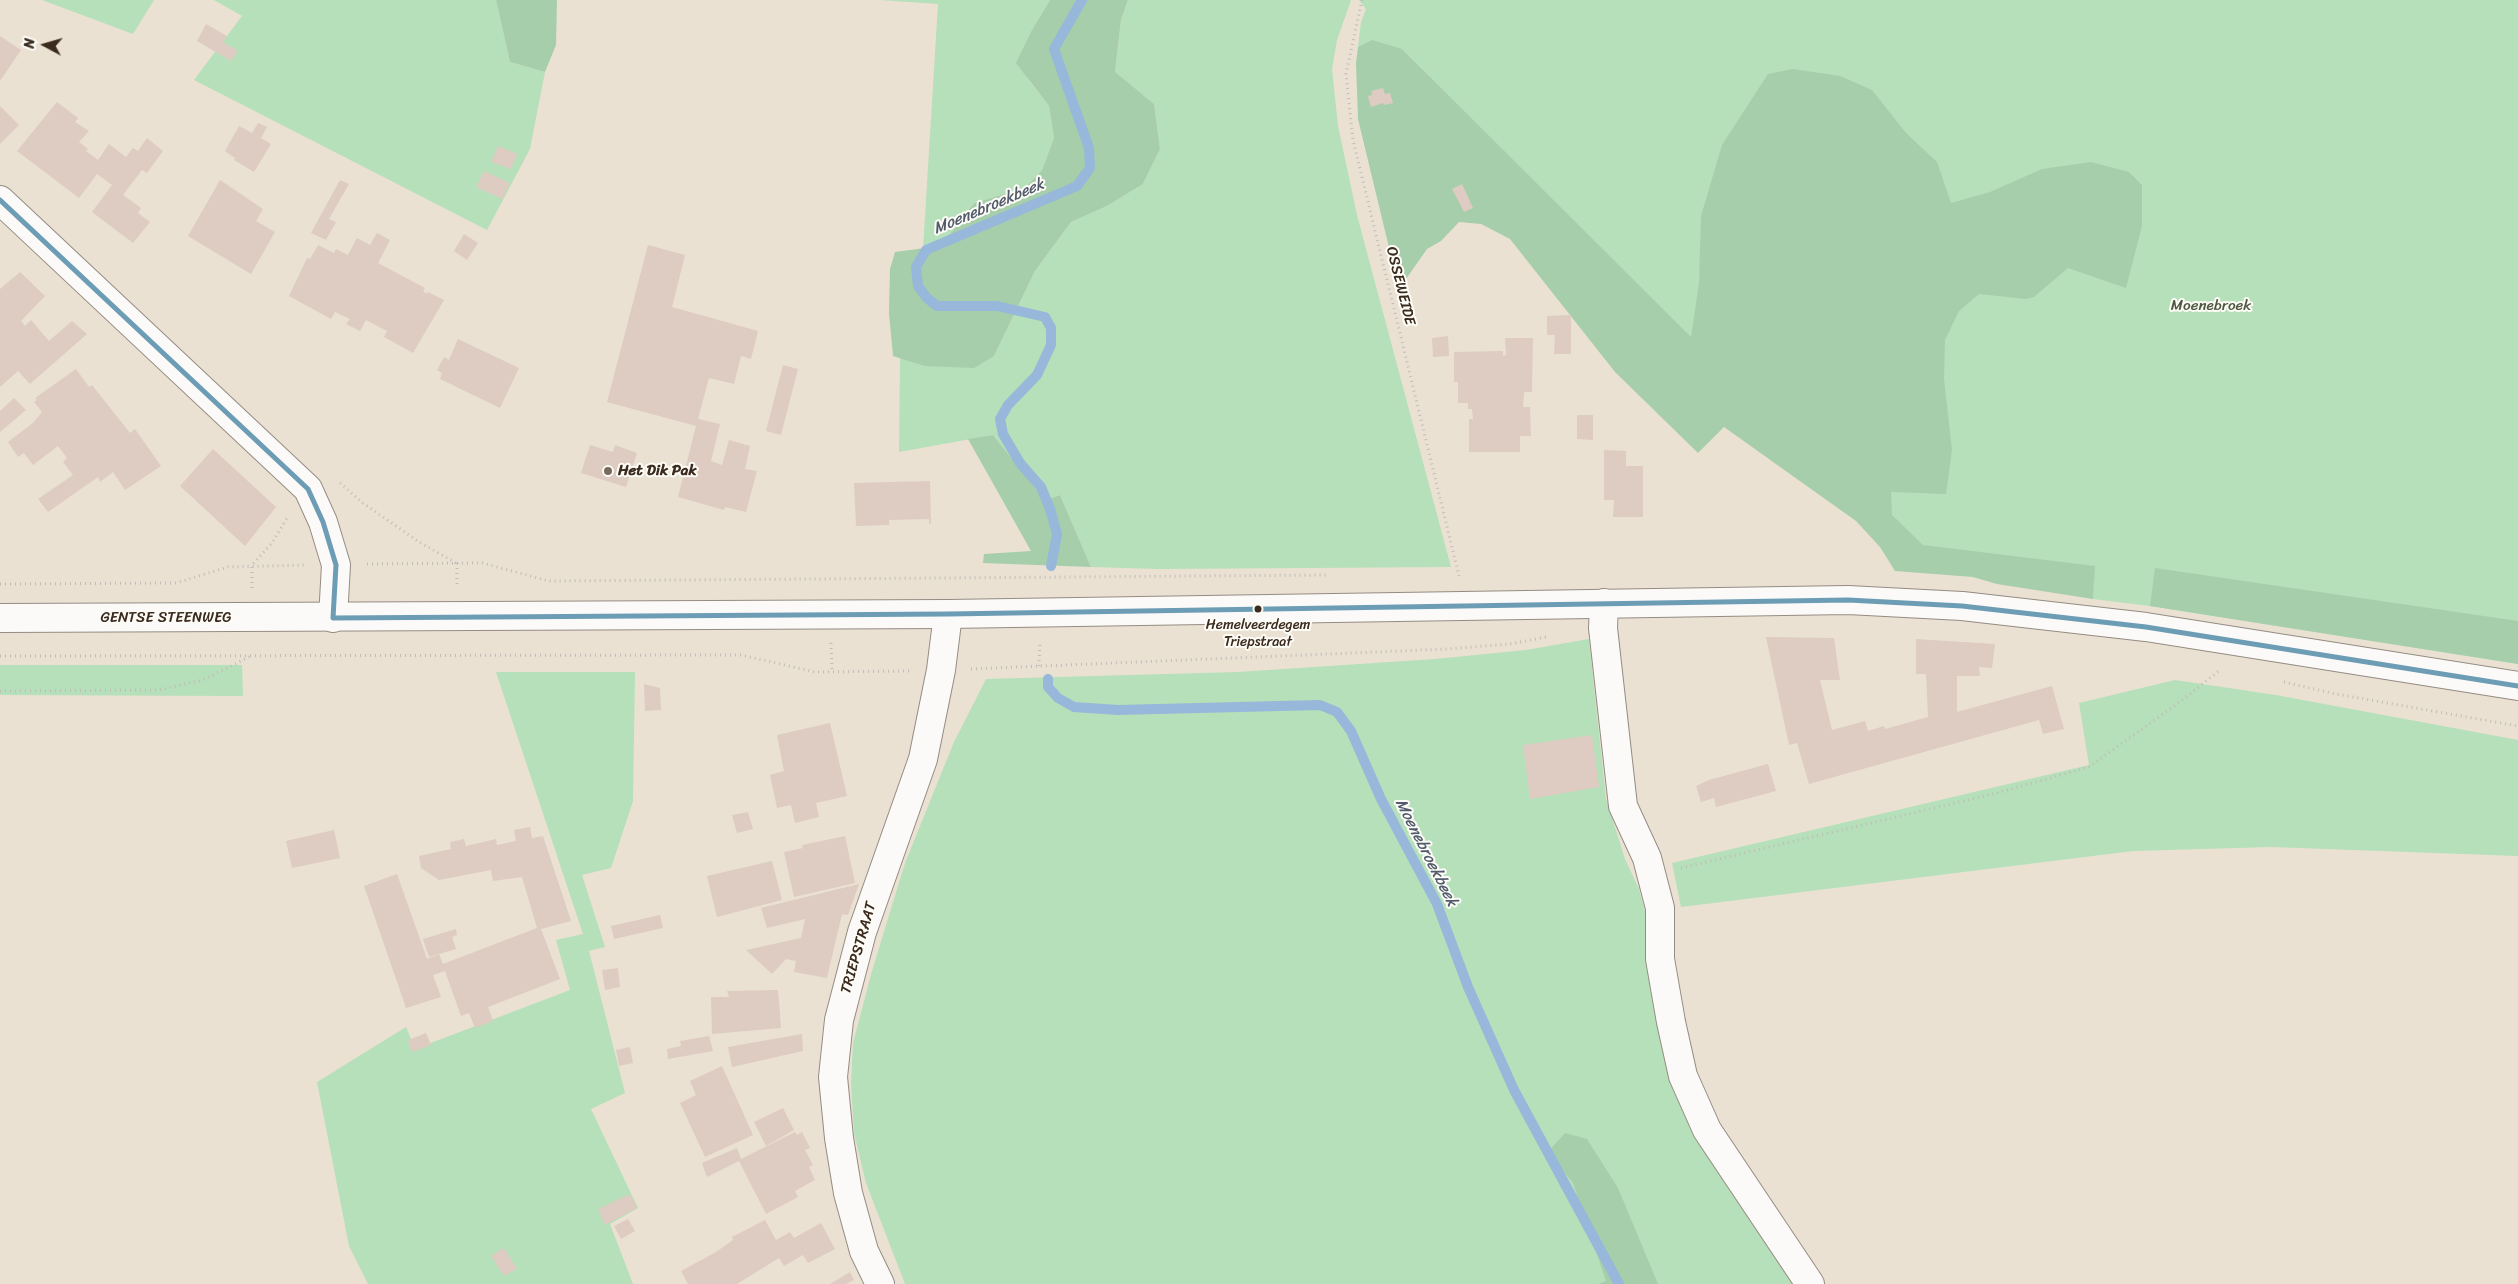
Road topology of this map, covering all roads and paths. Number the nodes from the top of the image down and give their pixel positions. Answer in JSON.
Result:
{"nodes":[{"id":1,"x":1362,"y":0,"type":"edge"},
{"id":2,"x":0,"y":200,"type":"edge"},
{"id":3,"x":337,"y":480,"type":"dead end"},
{"id":4,"x":288,"y":511,"type":"dead end"},
{"id":5,"x":457,"y":564,"type":"junction"},
{"id":6,"x":336,"y":565,"type":"junction"},
{"id":7,"x":252,"y":566,"type":"junction"},
{"id":8,"x":1330,"y":575,"type":"dead end"},
{"id":9,"x":1448,"y":575,"type":"dead end"},
{"id":10,"x":0,"y":584,"type":"edge"},
{"id":11,"x":1604,"y":603,"type":"junction"},
{"id":12,"x":948,"y":614,"type":"junction"},
{"id":13,"x":0,"y":618,"type":"edge"},
{"id":14,"x":333,"y":618,"type":"junction"},
{"id":15,"x":1536,"y":639,"type":"dead end"},
{"id":16,"x":0,"y":656,"type":"edge"},
{"id":17,"x":252,"y":656,"type":"junction"},
{"id":18,"x":2223,"y":668,"type":"dead end"},
{"id":19,"x":941,"y":670,"type":"junction"},
{"id":20,"x":2518,"y":686,"type":"edge"},
{"id":21,"x":0,"y":691,"type":"edge"},
{"id":22,"x":1652,"y":875,"type":"junction"},
{"id":23,"x":880,"y":1284,"type":"edge"},
{"id":24,"x":1810,"y":1284,"type":"edge"}],
"edges":[{"from":1,"to":9,"type":"path","name":"OSSEWEIDE"},
{"from":2,"to":6,"type":"main road"},
{"from":3,"to":5,"type":"path"},
{"from":4,"to":7,"type":"path"},
{"from":5,"to":6,"type":"path"},
{"from":5,"to":8,"type":"path"},
{"from":6,"to":7,"type":"path"},
{"from":6,"to":14,"type":"main road"},
{"from":7,"to":10,"type":"path"},
{"from":11,"to":12,"type":"main road","name":"GENTSE STEENWEG"},
{"from":11,"to":20,"type":"main road","name":"GENTSE STEENWEG"},
{"from":11,"to":22,"type":"main road"},
{"from":12,"to":14,"type":"main road","name":"GENTSE STEENWEG"},
{"from":12,"to":19,"type":"main road","name":"TRIEPSTRAAT"},
{"from":13,"to":14,"type":"main road","name":"GENTSE STEENWEG"},
{"from":15,"to":19,"type":"path"},
{"from":16,"to":17,"type":"path"},
{"from":17,"to":19,"type":"path"},
{"from":17,"to":21,"type":"path"},
{"from":18,"to":22,"type":"path"},
{"from":19,"to":23,"type":"main road","name":"TRIEPSTRAAT"},
{"from":22,"to":24,"type":"main road"}]}
